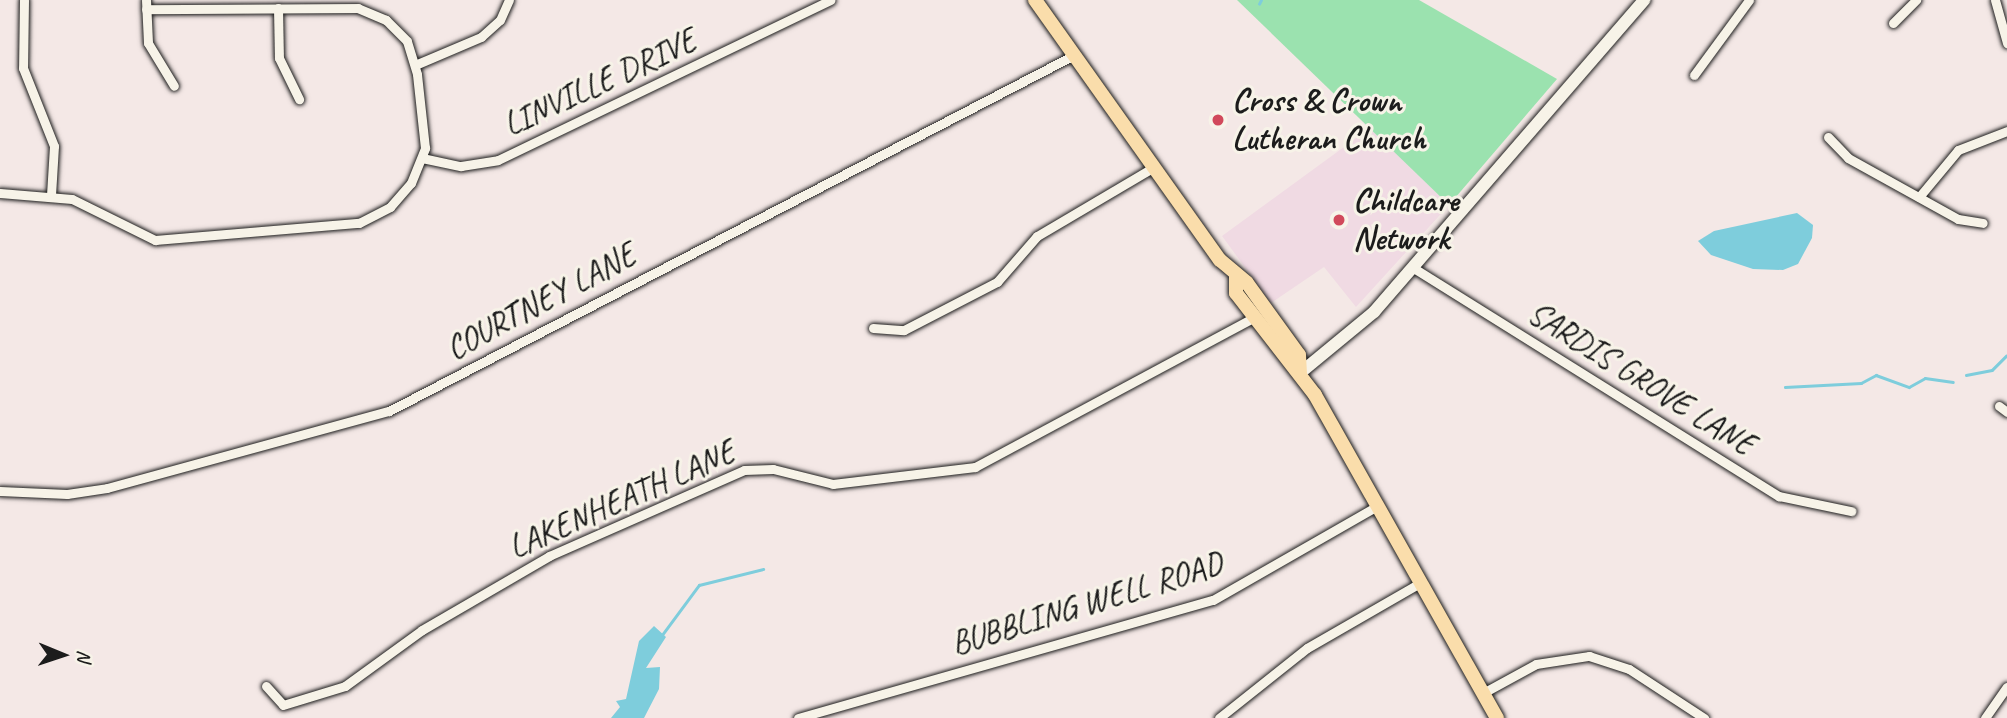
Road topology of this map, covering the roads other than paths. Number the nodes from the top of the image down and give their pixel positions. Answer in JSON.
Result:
{"nodes":[{"id":1,"x":24,"y":0,"type":"edge"},
{"id":2,"x":509,"y":0,"type":"edge"},
{"id":3,"x":831,"y":0,"type":"edge"},
{"id":4,"x":1035,"y":0,"type":"edge"},
{"id":5,"x":1644,"y":0,"type":"edge"},
{"id":6,"x":1749,"y":0,"type":"edge"},
{"id":7,"x":1916,"y":0,"type":"edge"},
{"id":8,"x":1995,"y":0,"type":"edge"},
{"id":9,"x":146,"y":4,"type":"edge"},
{"id":10,"x":278,"y":8,"type":"junction"},
{"id":11,"x":1894,"y":23,"type":"dead end"},
{"id":12,"x":2007,"y":43,"type":"edge"},
{"id":13,"x":1072,"y":56,"type":"junction"},
{"id":14,"x":415,"y":65,"type":"junction"},
{"id":15,"x":1694,"y":75,"type":"dead end"},
{"id":16,"x":174,"y":86,"type":"dead end"},
{"id":17,"x":299,"y":99,"type":"dead end"},
{"id":18,"x":2007,"y":131,"type":"edge"},
{"id":19,"x":1828,"y":137,"type":"dead end"},
{"id":20,"x":422,"y":158,"type":"junction"},
{"id":21,"x":1154,"y":167,"type":"junction"},
{"id":22,"x":0,"y":193,"type":"edge"},
{"id":23,"x":51,"y":195,"type":"junction"},
{"id":24,"x":1919,"y":197,"type":"junction"},
{"id":25,"x":1983,"y":223,"type":"dead end"},
{"id":26,"x":1412,"y":267,"type":"junction"},
{"id":27,"x":1236,"y":276,"type":"junction"},
{"id":28,"x":1253,"y":318,"type":"junction"},
{"id":29,"x":873,"y":328,"type":"dead end"},
{"id":30,"x":1300,"y":373,"type":"junction"},
{"id":31,"x":0,"y":491,"type":"edge"},
{"id":32,"x":1377,"y":506,"type":"junction"},
{"id":33,"x":1851,"y":511,"type":"dead end"},
{"id":34,"x":1420,"y":583,"type":"junction"},
{"id":35,"x":266,"y":686,"type":"dead end"},
{"id":36,"x":2007,"y":687,"type":"edge"},
{"id":37,"x":1483,"y":693,"type":"junction"},
{"id":38,"x":798,"y":718,"type":"edge"},
{"id":39,"x":1219,"y":718,"type":"edge"},
{"id":40,"x":1497,"y":718,"type":"edge"},
{"id":41,"x":1704,"y":718,"type":"edge"},
{"id":42,"x":1985,"y":718,"type":"edge"}],
"edges":[{"from":1,"to":23,"type":"street"},
{"from":2,"to":14,"type":"street"},
{"from":3,"to":20,"type":"street","name":"LINVILLE DRIVE"},
{"from":4,"to":13,"type":"main road"},
{"from":5,"to":26,"type":"main road"},
{"from":6,"to":15,"type":"street"},
{"from":7,"to":11,"type":"street"},
{"from":8,"to":12,"type":"street"},
{"from":9,"to":10,"type":"street"},
{"from":9,"to":16,"type":"street"},
{"from":10,"to":14,"type":"street"},
{"from":10,"to":17,"type":"street"},
{"from":13,"to":21,"type":"main road"},
{"from":13,"to":31,"type":"street","name":"COURTNEY LANE"},
{"from":14,"to":20,"type":"street"},
{"from":18,"to":24,"type":"street"},
{"from":19,"to":24,"type":"street"},
{"from":20,"to":23,"type":"street"},
{"from":21,"to":27,"type":"main road"},
{"from":21,"to":29,"type":"street"},
{"from":22,"to":23,"type":"street"},
{"from":24,"to":25,"type":"street"},
{"from":26,"to":30,"type":"main road"},
{"from":26,"to":33,"type":"street","name":"SARDIS GROVE LANE"},
{"from":27,"to":28,"type":"main road"},
{"from":27,"to":30,"type":"main road"},
{"from":28,"to":30,"type":"main road"},
{"from":28,"to":35,"type":"street","name":"LAKENHEATH LANE"},
{"from":30,"to":32,"type":"main road"},
{"from":32,"to":34,"type":"main road"},
{"from":32,"to":38,"type":"street","name":"BUBBLING WELL ROAD"},
{"from":34,"to":37,"type":"main road"},
{"from":34,"to":39,"type":"street"},
{"from":36,"to":42,"type":"street"},
{"from":37,"to":40,"type":"main road"},
{"from":37,"to":41,"type":"street"}]}
